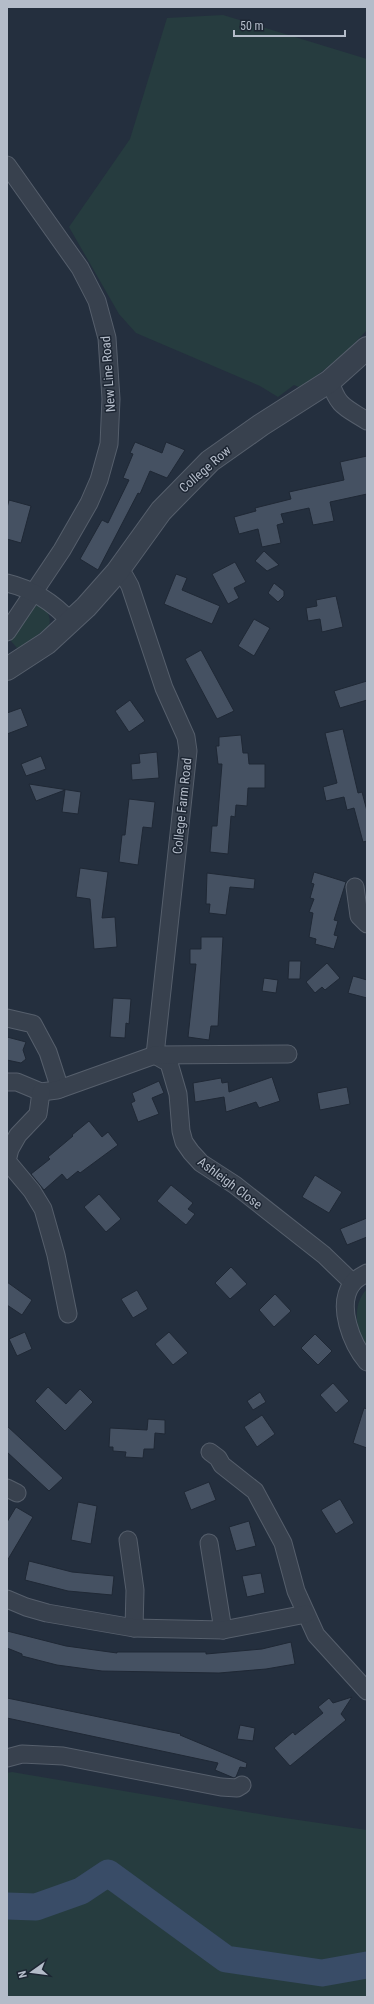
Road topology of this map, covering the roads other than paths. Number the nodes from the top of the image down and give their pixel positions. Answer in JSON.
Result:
{"nodes":[{"id":1,"x":9,"y":173,"type":"edge"},
{"id":2,"x":367,"y":348,"type":"edge"},
{"id":3,"x":330,"y":381,"type":"junction"},
{"id":4,"x":367,"y":421,"type":"edge"},
{"id":5,"x":117,"y":572,"type":"junction"},
{"id":6,"x":7,"y":583,"type":"edge"},
{"id":7,"x":34,"y":593,"type":"junction"},
{"id":8,"x":71,"y":622,"type":"junction"},
{"id":9,"x":7,"y":632,"type":"edge"},
{"id":10,"x":10,"y":662,"type":"edge"},
{"id":11,"x":355,"y":886,"type":"dead end"},
{"id":12,"x":367,"y":924,"type":"edge"},
{"id":13,"x":7,"y":1018,"type":"edge"},
{"id":14,"x":288,"y":1054,"type":"dead end"},
{"id":15,"x":155,"y":1055,"type":"junction"},
{"id":16,"x":7,"y":1082,"type":"edge"},
{"id":17,"x":60,"y":1089,"type":"junction"},
{"id":18,"x":42,"y":1092,"type":"junction"},
{"id":19,"x":367,"y":1273,"type":"edge"},
{"id":20,"x":353,"y":1283,"type":"junction"},
{"id":21,"x":68,"y":1314,"type":"dead end"},
{"id":22,"x":367,"y":1362,"type":"edge"},
{"id":23,"x":210,"y":1452,"type":"dead end"},
{"id":24,"x":128,"y":1540,"type":"dead end"},
{"id":25,"x":209,"y":1543,"type":"dead end"},
{"id":26,"x":7,"y":1599,"type":"edge"},
{"id":27,"x":306,"y":1614,"type":"junction"},
{"id":28,"x":134,"y":1628,"type":"junction"},
{"id":29,"x":223,"y":1630,"type":"junction"},
{"id":30,"x":367,"y":1691,"type":"edge"},
{"id":31,"x":7,"y":1758,"type":"edge"},
{"id":32,"x":242,"y":1785,"type":"dead end"}],
"edges":[{"from":1,"to":7,"type":"street","name":"New Line Road"},
{"from":2,"to":3,"type":"street","name":"College Row"},
{"from":3,"to":4,"type":"street"},
{"from":3,"to":5,"type":"street","name":"College Row"},
{"from":5,"to":8,"type":"street","name":"College Row"},
{"from":5,"to":15,"type":"street","name":"College Farm Road"},
{"from":6,"to":7,"type":"street"},
{"from":7,"to":8,"type":"street"},
{"from":7,"to":9,"type":"street","name":"New Line Road"},
{"from":8,"to":10,"type":"street","name":"College Row"},
{"from":11,"to":12,"type":"street"},
{"from":13,"to":17,"type":"street"},
{"from":14,"to":15,"type":"street"},
{"from":15,"to":17,"type":"street"},
{"from":15,"to":20,"type":"street","name":"Ashleigh Close"},
{"from":16,"to":18,"type":"street"},
{"from":17,"to":18,"type":"street"},
{"from":18,"to":21,"type":"street"},
{"from":19,"to":20,"type":"street"},
{"from":20,"to":22,"type":"street"},
{"from":23,"to":27,"type":"street"},
{"from":24,"to":28,"type":"street"},
{"from":25,"to":29,"type":"street"},
{"from":26,"to":28,"type":"street"},
{"from":27,"to":29,"type":"street"},
{"from":27,"to":30,"type":"street"},
{"from":28,"to":29,"type":"street"},
{"from":31,"to":32,"type":"street"}]}
